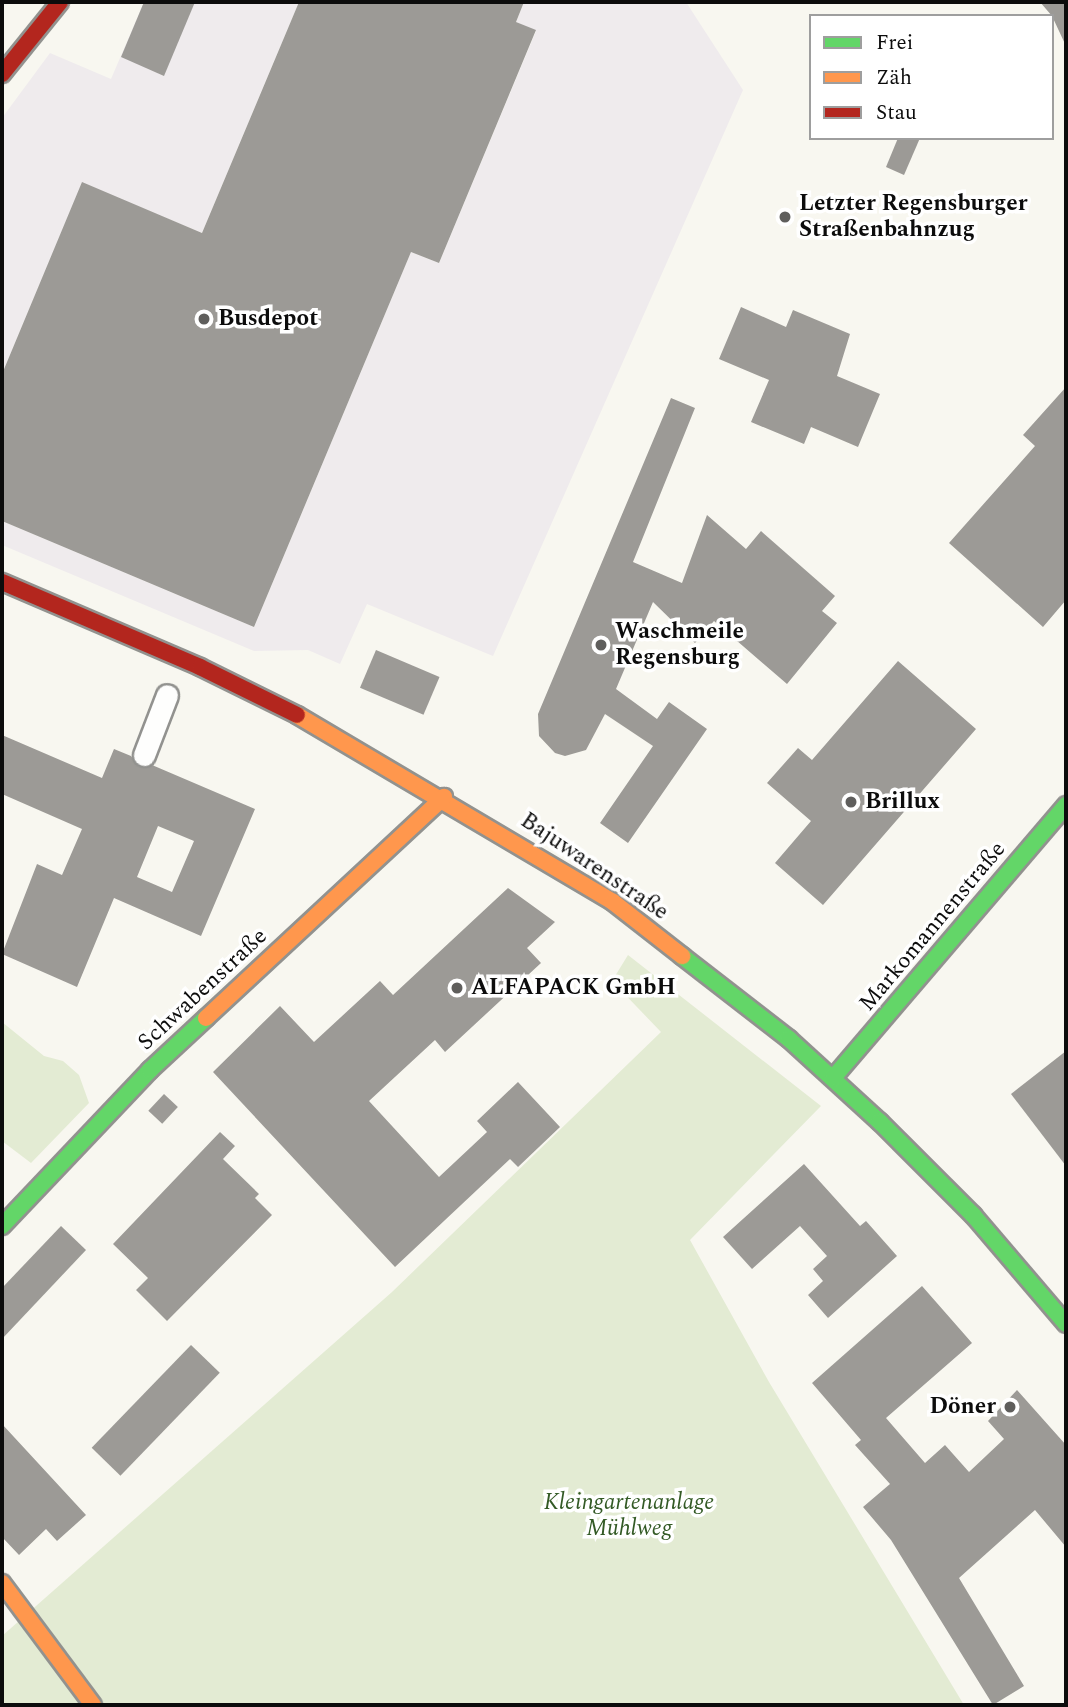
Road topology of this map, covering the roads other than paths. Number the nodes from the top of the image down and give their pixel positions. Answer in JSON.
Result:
{"nodes":[{"id":1,"x":60,"y":2,"type":"edge"},
{"id":2,"x":2,"y":74,"type":"edge"},
{"id":3,"x":2,"y":582,"type":"edge"},
{"id":4,"x":167,"y":695,"type":"dead end"},
{"id":5,"x":144,"y":755,"type":"dead end"},
{"id":6,"x":444,"y":797,"type":"junction"},
{"id":7,"x":1066,"y":805,"type":"edge"},
{"id":8,"x":833,"y":1078,"type":"junction"},
{"id":9,"x":2,"y":1226,"type":"edge"},
{"id":10,"x":1066,"y":1324,"type":"edge"},
{"id":11,"x":2,"y":1583,"type":"edge"},
{"id":12,"x":93,"y":1705,"type":"edge"}],
"edges":[{"from":1,"to":2,"type":"street"},
{"from":3,"to":6,"type":"street","name":"Bajuwarenstraße"},
{"from":4,"to":5,"type":"street"},
{"from":6,"to":8,"type":"street","name":"Bajuwarenstraße"},
{"from":6,"to":9,"type":"street","name":"Schwabenstraße"},
{"from":7,"to":8,"type":"street","name":"Markomannenstraße"},
{"from":8,"to":10,"type":"street","name":"Bajuwarenstraße"},
{"from":11,"to":12,"type":"street"}]}
